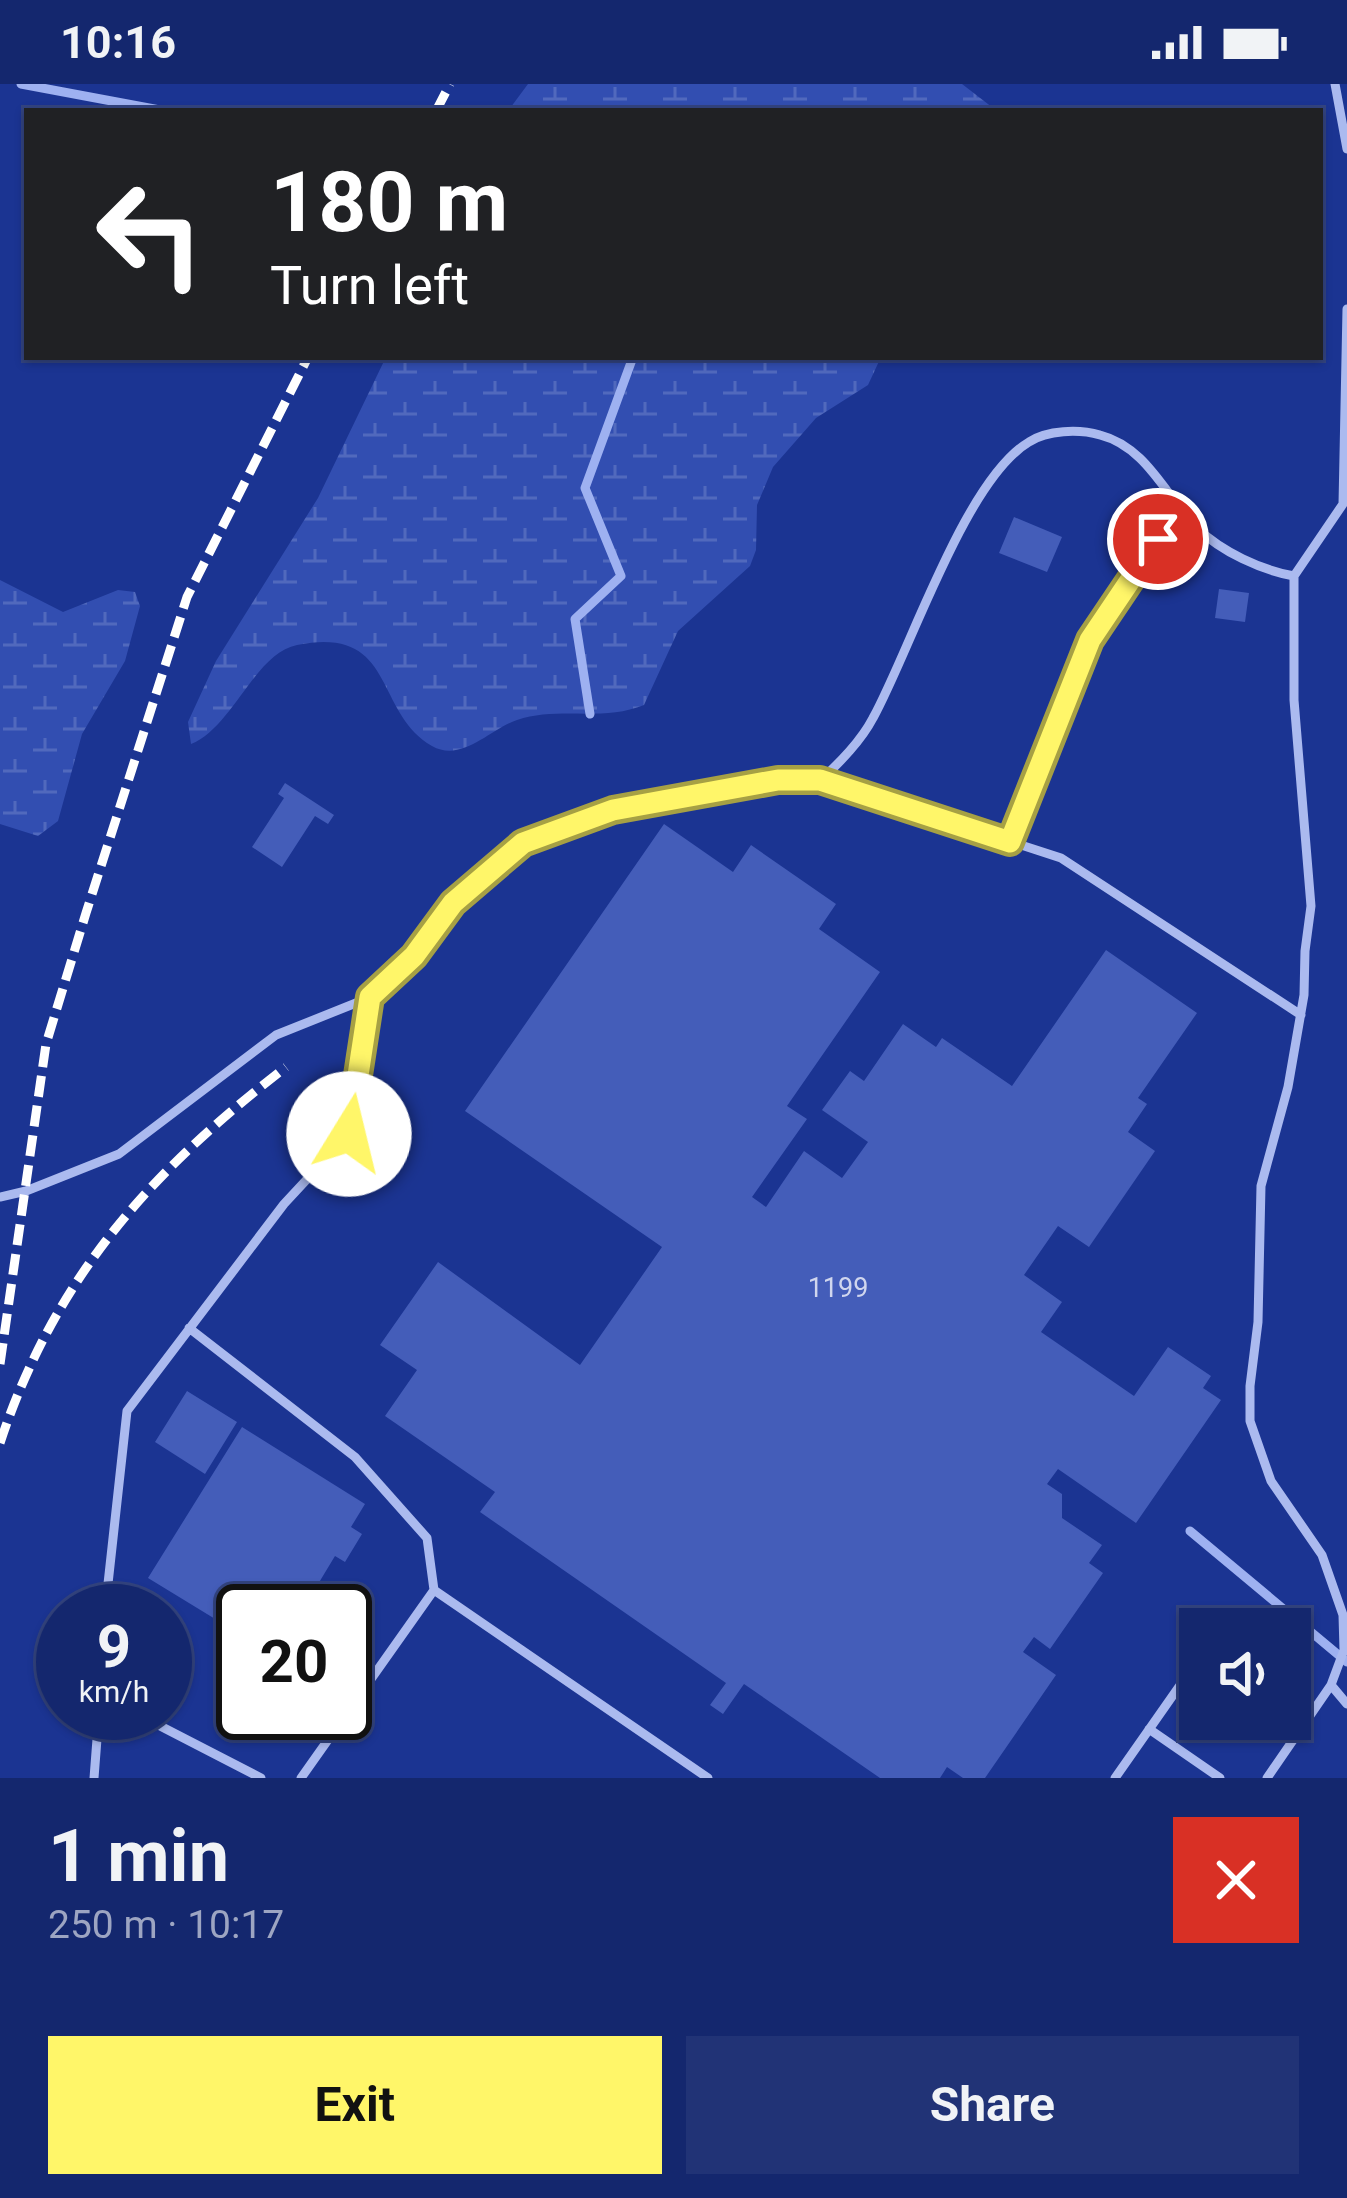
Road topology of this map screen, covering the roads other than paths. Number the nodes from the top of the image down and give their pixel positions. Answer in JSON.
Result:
{"nodes":[{"id":1,"x":1335,"y":84,"type":"edge"},
{"id":2,"x":1347,"y":149,"type":"edge"},
{"id":3,"x":1347,"y":309,"type":"edge"},
{"id":4,"x":1180,"y":506,"type":"junction"},
{"id":5,"x":1294,"y":576,"type":"junction"},
{"id":6,"x":820,"y":780,"type":"junction"},
{"id":7,"x":1010,"y":842,"type":"junction"},
{"id":8,"x":370,"y":997,"type":"junction"},
{"id":9,"x":1300,"y":1015,"type":"junction"},
{"id":10,"x":0,"y":1197,"type":"edge"},
{"id":11,"x":190,"y":1328,"type":"junction"},
{"id":12,"x":108,"y":1584,"type":"edge"},
{"id":13,"x":434,"y":1590,"type":"junction"},
{"id":14,"x":1331,"y":1685,"type":"junction"},
{"id":15,"x":1179,"y":1687,"type":"edge"},
{"id":16,"x":1347,"y":1704,"type":"edge"},
{"id":17,"x":1311,"y":1714,"type":"edge"},
{"id":18,"x":1149,"y":1730,"type":"junction"},
{"id":19,"x":97,"y":1740,"type":"edge"},
{"id":20,"x":187,"y":1740,"type":"edge"},
{"id":21,"x":1293,"y":1740,"type":"edge"},
{"id":22,"x":94,"y":1778,"type":"edge"},
{"id":23,"x":261,"y":1778,"type":"edge"},
{"id":24,"x":301,"y":1778,"type":"edge"},
{"id":25,"x":708,"y":1778,"type":"edge"},
{"id":26,"x":1115,"y":1778,"type":"edge"},
{"id":27,"x":1220,"y":1778,"type":"edge"},
{"id":28,"x":1267,"y":1778,"type":"edge"}],
"edges":[{"from":1,"to":2,"type":"lane"},
{"from":3,"to":5,"type":"lane"},
{"from":4,"to":5,"type":"lane"},
{"from":4,"to":6,"type":"lane"},
{"from":4,"to":7,"type":"lane"},
{"from":5,"to":9,"type":"lane"},
{"from":6,"to":7,"type":"lane"},
{"from":6,"to":8,"type":"lane"},
{"from":7,"to":9,"type":"lane"},
{"from":8,"to":10,"type":"lane"},
{"from":8,"to":11,"type":"lane"},
{"from":9,"to":14,"type":"lane"},
{"from":11,"to":12,"type":"lane"},
{"from":11,"to":13,"type":"lane"},
{"from":13,"to":24,"type":"lane"},
{"from":13,"to":25,"type":"lane"},
{"from":14,"to":16,"type":"lane"},
{"from":14,"to":17,"type":"lane"},
{"from":15,"to":18,"type":"lane"},
{"from":18,"to":26,"type":"lane"},
{"from":18,"to":27,"type":"lane"},
{"from":19,"to":22,"type":"lane"},
{"from":20,"to":23,"type":"lane"},
{"from":21,"to":28,"type":"lane"}]}
